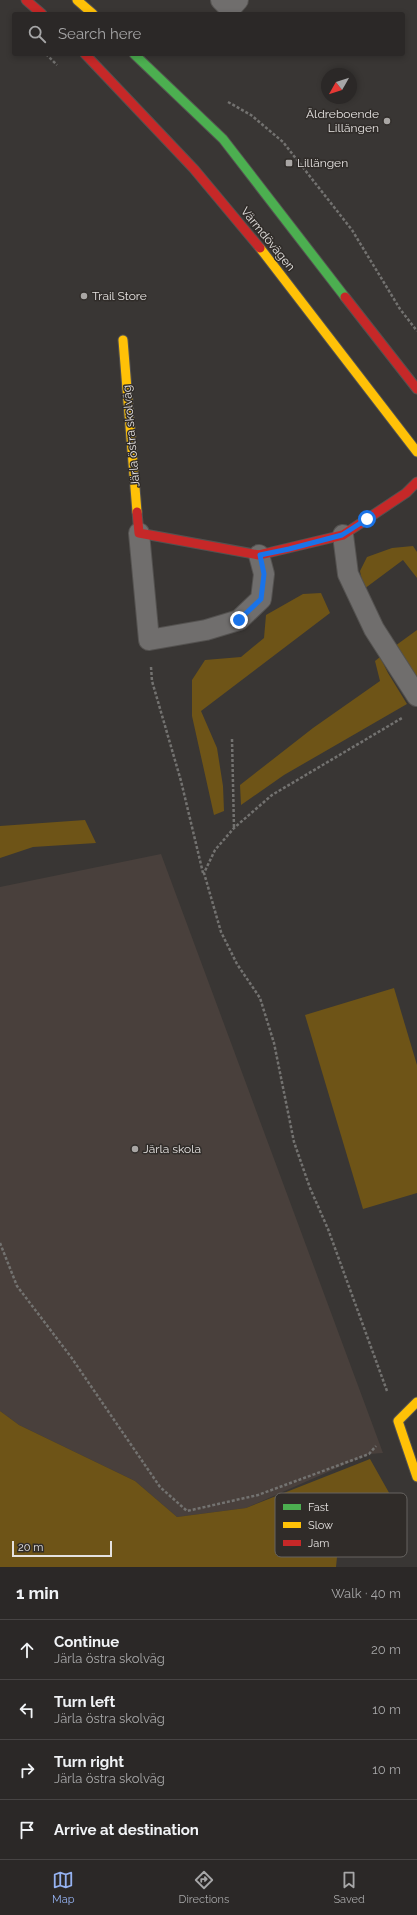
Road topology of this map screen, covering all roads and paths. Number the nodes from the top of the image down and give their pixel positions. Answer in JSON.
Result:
{"nodes":[{"id":1,"x":26,"y":0,"type":"edge"},
{"id":2,"x":77,"y":0,"type":"edge"},
{"id":3,"x":220,"y":0,"type":"edge"},
{"id":4,"x":238,"y":0,"type":"edge"},
{"id":5,"x":40,"y":12,"type":"edge"},
{"id":6,"x":90,"y":12,"type":"edge"},
{"id":7,"x":87,"y":56,"type":"edge"},
{"id":8,"x":136,"y":56,"type":"edge"},
{"id":9,"x":224,"y":99,"type":"dead end"},
{"id":10,"x":417,"y":331,"type":"edge"},
{"id":11,"x":123,"y":340,"type":"dead end"},
{"id":12,"x":417,"y":389,"type":"edge"},
{"id":13,"x":417,"y":452,"type":"edge"},
{"id":14,"x":417,"y":482,"type":"edge"},
{"id":15,"x":138,"y":533,"type":"junction"},
{"id":16,"x":342,"y":535,"type":"junction"},
{"id":17,"x":260,"y":555,"type":"junction"},
{"id":18,"x":149,"y":640,"type":"junction"},
{"id":19,"x":417,"y":696,"type":"edge"},
{"id":20,"x":404,"y":716,"type":"dead end"},
{"id":21,"x":232,"y":739,"type":"dead end"},
{"id":22,"x":234,"y":828,"type":"junction"},
{"id":23,"x":204,"y":873,"type":"junction"},
{"id":24,"x":0,"y":1243,"type":"edge"},
{"id":25,"x":417,"y":1402,"type":"edge"},
{"id":26,"x":398,"y":1421,"type":"junction"},
{"id":27,"x":417,"y":1477,"type":"edge"}],
"edges":[{"from":1,"to":5,"type":"main road"},
{"from":2,"to":6,"type":"main road"},
{"from":3,"to":4,"type":"lane"},
{"from":7,"to":13,"type":"main road","name":"Värmdövägen"},
{"from":8,"to":12,"type":"main road"},
{"from":9,"to":10,"type":"path"},
{"from":11,"to":15,"type":"main road","name":"Järla östra skolväg"},
{"from":14,"to":16,"type":"main road"},
{"from":15,"to":17,"type":"main road"},
{"from":15,"to":18,"type":"lane","name":"Järla östra skolväg"},
{"from":16,"to":17,"type":"main road"},
{"from":16,"to":19,"type":"lane"},
{"from":17,"to":18,"type":"lane"},
{"from":18,"to":23,"type":"path"},
{"from":20,"to":22,"type":"path"},
{"from":21,"to":22,"type":"path"},
{"from":22,"to":23,"type":"path"},
{"from":23,"to":26,"type":"path"},
{"from":24,"to":26,"type":"path"},
{"from":25,"to":26,"type":"main road"},
{"from":26,"to":27,"type":"main road"}]}
